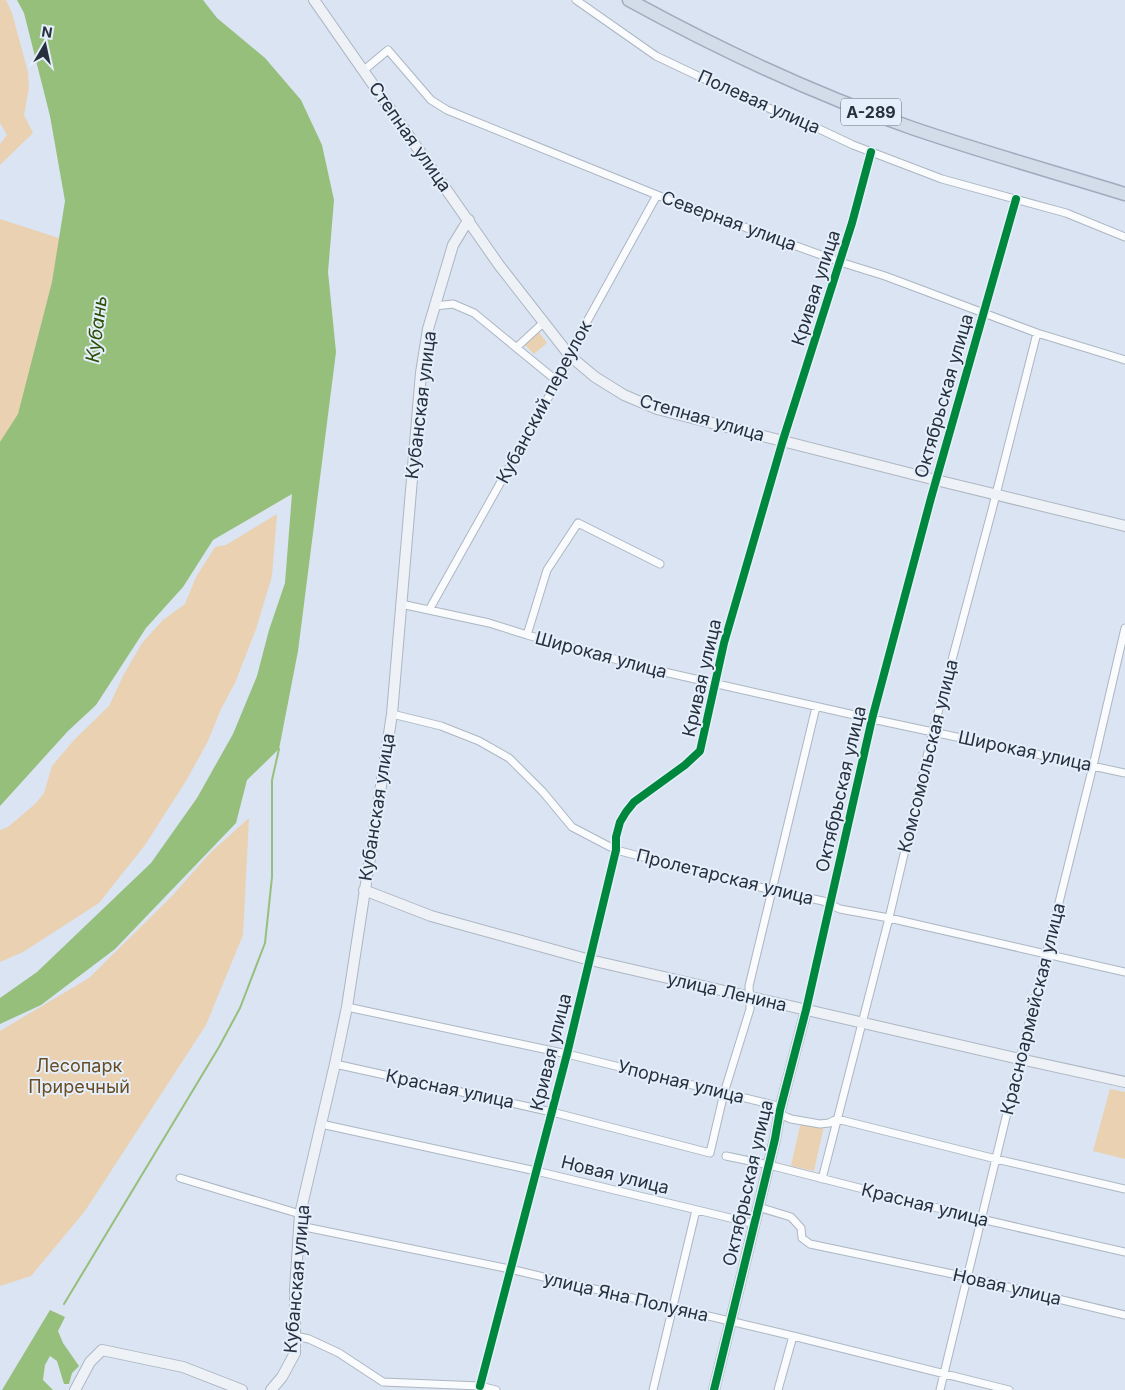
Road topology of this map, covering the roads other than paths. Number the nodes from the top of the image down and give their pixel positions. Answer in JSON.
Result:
{"nodes":[{"id":1,"x":314,"y":0,"type":"edge"},
{"id":2,"x":576,"y":0,"type":"edge"},
{"id":3,"x":629,"y":0,"type":"edge"},
{"id":4,"x":645,"y":0,"type":"edge"},
{"id":5,"x":363,"y":71,"type":"junction"},
{"id":6,"x":871,"y":152,"type":"junction"},
{"id":7,"x":1125,"y":186,"type":"edge"},
{"id":8,"x":1125,"y":194,"type":"edge"},
{"id":9,"x":657,"y":195,"type":"junction"},
{"id":10,"x":1016,"y":199,"type":"junction"},
{"id":11,"x":469,"y":220,"type":"junction"},
{"id":12,"x":1125,"y":237,"type":"edge"},
{"id":13,"x":840,"y":262,"type":"junction"},
{"id":14,"x":435,"y":306,"type":"junction"},
{"id":15,"x":983,"y":313,"type":"junction"},
{"id":16,"x":544,"y":322,"type":"junction"},
{"id":17,"x":1037,"y":333,"type":"junction"},
{"id":18,"x":517,"y":348,"type":"junction"},
{"id":19,"x":570,"y":356,"type":"junction"},
{"id":20,"x":1125,"y":360,"type":"edge"},
{"id":21,"x":557,"y":381,"type":"junction"},
{"id":22,"x":783,"y":440,"type":"junction"},
{"id":23,"x":936,"y":480,"type":"junction"},
{"id":24,"x":996,"y":494,"type":"junction"},
{"id":25,"x":1125,"y":526,"type":"edge"},
{"id":26,"x":660,"y":564,"type":"dead end"},
{"id":27,"x":401,"y":604,"type":"junction"},
{"id":28,"x":429,"y":610,"type":"junction"},
{"id":29,"x":1125,"y":628,"type":"edge"},
{"id":30,"x":527,"y":635,"type":"junction"},
{"id":31,"x":715,"y":683,"type":"junction"},
{"id":32,"x":816,"y":707,"type":"junction"},
{"id":33,"x":392,"y":714,"type":"junction"},
{"id":34,"x":872,"y":719,"type":"junction"},
{"id":35,"x":933,"y":731,"type":"junction"},
{"id":36,"x":1093,"y":766,"type":"junction"},
{"id":37,"x":1125,"y":773,"type":"edge"},
{"id":38,"x":616,"y":850,"type":"junction"},
{"id":39,"x":364,"y":890,"type":"junction"},
{"id":40,"x":771,"y":890,"type":"junction"},
{"id":41,"x":830,"y":904,"type":"junction"},
{"id":42,"x":888,"y":918,"type":"junction"},
{"id":43,"x":1047,"y":955,"type":"junction"},
{"id":44,"x":590,"y":960,"type":"junction"},
{"id":45,"x":1125,"y":972,"type":"edge"},
{"id":46,"x":750,"y":996,"type":"junction"},
{"id":47,"x":347,"y":1007,"type":"junction"},
{"id":48,"x":806,"y":1010,"type":"junction"},
{"id":49,"x":861,"y":1022,"type":"junction"},
{"id":50,"x":567,"y":1054,"type":"junction"},
{"id":51,"x":1020,"y":1059,"type":"junction"},
{"id":52,"x":335,"y":1064,"type":"junction"},
{"id":53,"x":1125,"y":1082,"type":"edge"},
{"id":54,"x":724,"y":1093,"type":"junction"},
{"id":55,"x":780,"y":1110,"type":"junction"},
{"id":56,"x":552,"y":1112,"type":"junction"},
{"id":57,"x":837,"y":1118,"type":"junction"},
{"id":58,"x":321,"y":1124,"type":"junction"},
{"id":59,"x":726,"y":1156,"type":"dead end"},
{"id":60,"x":996,"y":1159,"type":"junction"},
{"id":61,"x":768,"y":1165,"type":"junction"},
{"id":62,"x":536,"y":1170,"type":"junction"},
{"id":63,"x":180,"y":1178,"type":"dead end"},
{"id":64,"x":822,"y":1179,"type":"junction"},
{"id":65,"x":1125,"y":1189,"type":"edge"},
{"id":66,"x":758,"y":1207,"type":"junction"},
{"id":67,"x":696,"y":1210,"type":"junction"},
{"id":68,"x":300,"y":1214,"type":"junction"},
{"id":69,"x":981,"y":1219,"type":"junction"},
{"id":70,"x":754,"y":1224,"type":"junction"},
{"id":71,"x":300,"y":1226,"type":"junction"},
{"id":72,"x":1125,"y":1252,"type":"edge"},
{"id":73,"x":510,"y":1269,"type":"junction"},
{"id":74,"x":967,"y":1277,"type":"junction"},
{"id":75,"x":673,"y":1308,"type":"junction"},
{"id":76,"x":1125,"y":1315,"type":"edge"},
{"id":77,"x":732,"y":1321,"type":"junction"},
{"id":78,"x":295,"y":1336,"type":"junction"},
{"id":79,"x":793,"y":1336,"type":"junction"},
{"id":80,"x":944,"y":1373,"type":"junction"},
{"id":81,"x":383,"y":1382,"type":"junction"},
{"id":82,"x":480,"y":1386,"type":"junction"},
{"id":83,"x":75,"y":1390,"type":"edge"},
{"id":84,"x":242,"y":1390,"type":"edge"},
{"id":85,"x":271,"y":1390,"type":"edge"},
{"id":86,"x":388,"y":1390,"type":"edge"},
{"id":87,"x":496,"y":1390,"type":"edge"},
{"id":88,"x":653,"y":1390,"type":"edge"},
{"id":89,"x":714,"y":1390,"type":"edge"},
{"id":90,"x":778,"y":1390,"type":"edge"},
{"id":91,"x":940,"y":1390,"type":"edge"},
{"id":92,"x":1009,"y":1390,"type":"edge"}],
"edges":[{"from":1,"to":5,"type":"street","name":"Степная улица"},
{"from":2,"to":6,"type":"street","name":"Полевая улица"},
{"from":3,"to":8,"type":"highway","name":"Полевая улица","number":"А-289"},
{"from":4,"to":7,"type":"highway","number":"А-289"},
{"from":5,"to":9,"type":"street","name":"Северная улица"},
{"from":5,"to":11,"type":"street","name":"Степная улица"},
{"from":6,"to":10,"type":"street","name":"Полевая улица"},
{"from":6,"to":13,"type":"street","name":"Кривая улица"},
{"from":9,"to":13,"type":"street","name":"Северная улица"},
{"from":9,"to":19,"type":"street","name":"Кубанский переулок"},
{"from":10,"to":12,"type":"street","name":"Полевая улица"},
{"from":10,"to":15,"type":"street","name":"Октябрьская улица"},
{"from":11,"to":14,"type":"street","name":"Кубанская улица"},
{"from":11,"to":16,"type":"street","name":"Степная улица"},
{"from":13,"to":15,"type":"street","name":"Северная улица"},
{"from":13,"to":22,"type":"street","name":"Кривая улица"},
{"from":14,"to":18,"type":"street"},
{"from":14,"to":27,"type":"street","name":"Кубанская улица"},
{"from":15,"to":17,"type":"street","name":"Северная улица"},
{"from":15,"to":23,"type":"street","name":"Октябрьская улица"},
{"from":16,"to":18,"type":"street"},
{"from":16,"to":19,"type":"street","name":"Степная улица"},
{"from":17,"to":20,"type":"street","name":"Северная улица"},
{"from":17,"to":24,"type":"street","name":"Комсомольская улица"},
{"from":18,"to":21,"type":"street"},
{"from":19,"to":21,"type":"street","name":"Кубанский переулок"},
{"from":19,"to":22,"type":"street","name":"Степная улица"},
{"from":21,"to":28,"type":"street","name":"Кубанский переулок"},
{"from":22,"to":23,"type":"street","name":"Степная улица"},
{"from":22,"to":31,"type":"street","name":"Кривая улица"},
{"from":23,"to":24,"type":"street","name":"Степная улица"},
{"from":23,"to":34,"type":"street","name":"Октябрьская улица"},
{"from":24,"to":25,"type":"street","name":"Степная улица"},
{"from":24,"to":35,"type":"street","name":"Комсомольская улица"},
{"from":26,"to":30,"type":"street"},
{"from":27,"to":28,"type":"street","name":"Широкая улица"},
{"from":27,"to":33,"type":"street","name":"Кубанская улица"},
{"from":28,"to":30,"type":"street","name":"Широкая улица"},
{"from":29,"to":36,"type":"street","name":"Красноармейская улица"},
{"from":30,"to":31,"type":"street","name":"Широкая улица"},
{"from":31,"to":32,"type":"street","name":"Широкая улица"},
{"from":31,"to":38,"type":"street","name":"Кривая улица"},
{"from":32,"to":34,"type":"street","name":"Широкая улица"},
{"from":32,"to":40,"type":"street"},
{"from":33,"to":38,"type":"street","name":"Пролетарская улица"},
{"from":33,"to":39,"type":"street","name":"Кубанская улица"},
{"from":34,"to":35,"type":"street","name":"Широкая улица"},
{"from":34,"to":41,"type":"street","name":"Октябрьская улица"},
{"from":35,"to":36,"type":"street","name":"Широкая улица"},
{"from":35,"to":42,"type":"street","name":"Комсомольская улица"},
{"from":36,"to":37,"type":"street","name":"Широкая улица"},
{"from":36,"to":43,"type":"street","name":"Красноармейская улица"},
{"from":38,"to":40,"type":"street","name":"Пролетарская улица"},
{"from":38,"to":44,"type":"street","name":"Кривая улица"},
{"from":39,"to":44,"type":"street","name":"улица Ленина"},
{"from":39,"to":47,"type":"street","name":"Кубанская улица"},
{"from":40,"to":41,"type":"street","name":"Пролетарская улица"},
{"from":40,"to":46,"type":"street"},
{"from":41,"to":42,"type":"street","name":"Пролетарская улица"},
{"from":41,"to":48,"type":"street","name":"Октябрьская улица"},
{"from":42,"to":43,"type":"street","name":"Пролетарская улица"},
{"from":42,"to":49,"type":"street","name":"Комсомольская улица"},
{"from":43,"to":45,"type":"street","name":"Пролетарская улица"},
{"from":43,"to":51,"type":"street","name":"Красноармейская улица"},
{"from":44,"to":46,"type":"street","name":"улица Ленина"},
{"from":44,"to":50,"type":"street","name":"Кривая улица"},
{"from":46,"to":48,"type":"street","name":"улица Ленина"},
{"from":46,"to":54,"type":"street"},
{"from":47,"to":50,"type":"street","name":"Упорная улица"},
{"from":47,"to":52,"type":"street","name":"Кубанская улица"},
{"from":48,"to":49,"type":"street","name":"улица Ленина"},
{"from":48,"to":55,"type":"street","name":"Октябрьская улица"},
{"from":49,"to":51,"type":"street","name":"улица Ленина"},
{"from":49,"to":57,"type":"street","name":"Комсомольская улица"},
{"from":50,"to":54,"type":"street","name":"Упорная улица"},
{"from":50,"to":56,"type":"street","name":"Кривая улица"},
{"from":51,"to":53,"type":"street","name":"улица Ленина"},
{"from":51,"to":60,"type":"street","name":"Красноармейская улица"},
{"from":52,"to":56,"type":"street","name":"Красная улица"},
{"from":52,"to":58,"type":"street","name":"Кубанская улица"},
{"from":54,"to":55,"type":"street","name":"Упорная улица"},
{"from":54,"to":56,"type":"street","name":"Красная улица"},
{"from":55,"to":57,"type":"street","name":"Упорная улица"},
{"from":55,"to":61,"type":"street","name":"Октябрьская улица"},
{"from":56,"to":62,"type":"street","name":"Кривая улица"},
{"from":57,"to":60,"type":"street","name":"Упорная улица"},
{"from":57,"to":64,"type":"street","name":"Комсомольская улица"},
{"from":58,"to":62,"type":"street","name":"Новая улица"},
{"from":58,"to":68,"type":"street","name":"Кубанская улица"},
{"from":59,"to":61,"type":"street","name":"Красная улица"},
{"from":60,"to":65,"type":"street","name":"Упорная улица"},
{"from":60,"to":69,"type":"street","name":"Красноармейская улица"},
{"from":61,"to":64,"type":"street","name":"Красная улица"},
{"from":61,"to":66,"type":"street","name":"Октябрьская улица"},
{"from":62,"to":67,"type":"street","name":"Новая улица"},
{"from":62,"to":73,"type":"street","name":"Кривая улица"},
{"from":63,"to":68,"type":"street"},
{"from":64,"to":69,"type":"street","name":"Красная улица"},
{"from":66,"to":70,"type":"street","name":"Октябрьская улица"},
{"from":66,"to":74,"type":"street","name":"Новая улица"},
{"from":67,"to":70,"type":"street","name":"Новая улица"},
{"from":67,"to":75,"type":"street"},
{"from":68,"to":71,"type":"street","name":"Кубанская улица"},
{"from":69,"to":72,"type":"street","name":"Красная улица"},
{"from":69,"to":74,"type":"street","name":"Красноармейская улица"},
{"from":70,"to":77,"type":"street","name":"Октябрьская улица"},
{"from":71,"to":73,"type":"street","name":"улица Яна Полуяна"},
{"from":71,"to":78,"type":"street","name":"Кубанская улица"},
{"from":73,"to":75,"type":"street","name":"улица Яна Полуяна"},
{"from":73,"to":82,"type":"street","name":"Кривая улица"},
{"from":74,"to":76,"type":"street","name":"Новая улица"},
{"from":74,"to":80,"type":"street","name":"Красноармейская улица"},
{"from":75,"to":77,"type":"street","name":"улица Яна Полуяна"},
{"from":75,"to":88,"type":"street"},
{"from":77,"to":79,"type":"street","name":"улица Яна Полуяна"},
{"from":77,"to":89,"type":"street","name":"Октябрьская улица"},
{"from":78,"to":81,"type":"street"},
{"from":78,"to":85,"type":"street","name":"Кубанская улица"},
{"from":79,"to":80,"type":"street","name":"улица Яна Полуяна"},
{"from":79,"to":90,"type":"street"},
{"from":80,"to":91,"type":"street","name":"Красноармейская улица"},
{"from":80,"to":92,"type":"street","name":"улица Яна Полуяна"},
{"from":81,"to":82,"type":"street"},
{"from":81,"to":86,"type":"street"},
{"from":82,"to":87,"type":"street"},
{"from":83,"to":84,"type":"street"}]}
